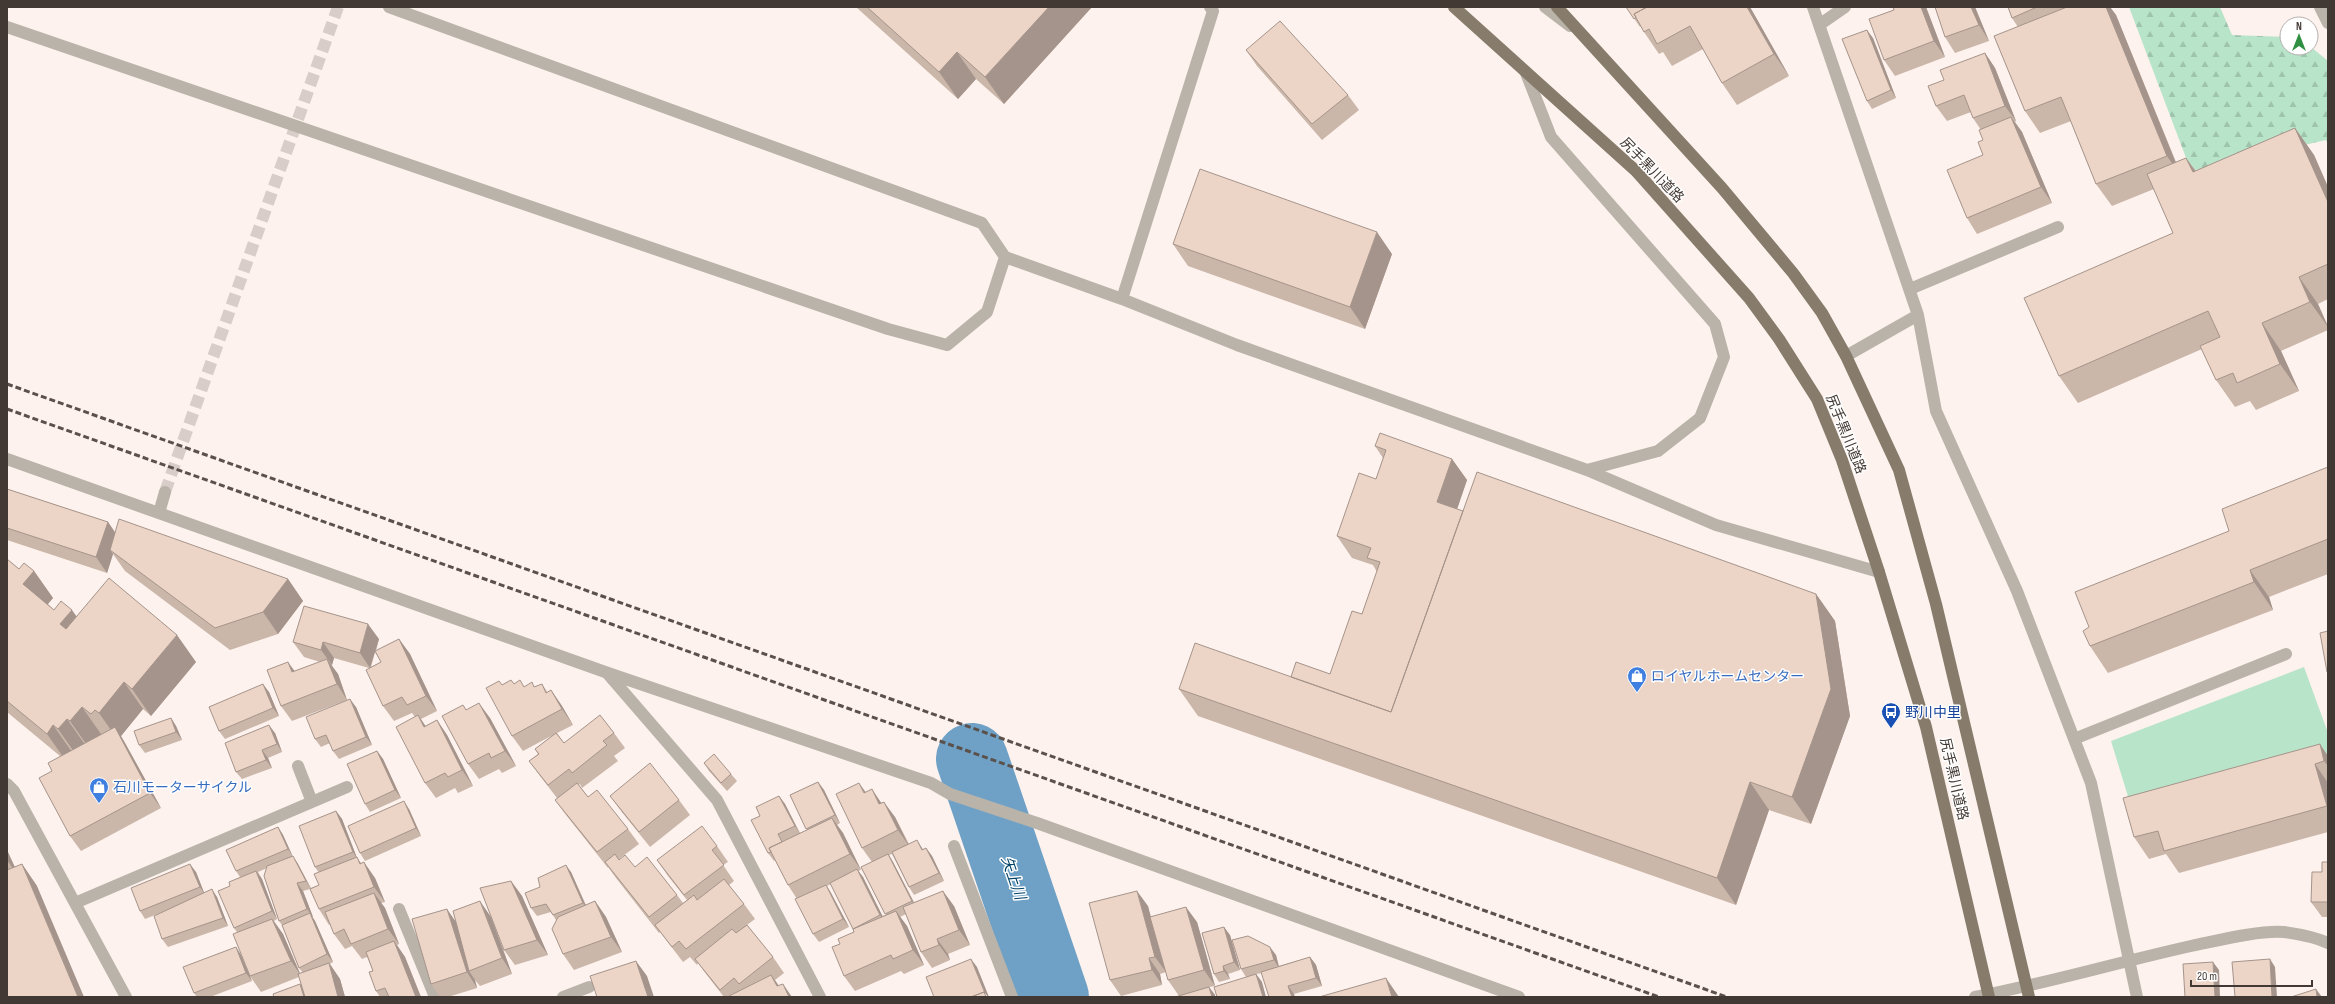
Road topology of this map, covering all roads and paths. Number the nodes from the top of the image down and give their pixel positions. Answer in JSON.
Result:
{"nodes":[{"id":1,"x":389,"y":7,"type":"edge"},
{"id":2,"x":1210,"y":7,"type":"edge"},
{"id":3,"x":1454,"y":7,"type":"edge"},
{"id":4,"x":1546,"y":7,"type":"edge"},
{"id":5,"x":1557,"y":7,"type":"edge"},
{"id":6,"x":1813,"y":7,"type":"edge"},
{"id":7,"x":1846,"y":7,"type":"edge"},
{"id":8,"x":2320,"y":7,"type":"edge"},
{"id":9,"x":2328,"y":23,"type":"edge"},
{"id":10,"x":1819,"y":25,"type":"junction"},
{"id":11,"x":7,"y":27,"type":"edge"},
{"id":12,"x":1580,"y":34,"type":"junction"},
{"id":13,"x":1526,"y":73,"type":"junction"},
{"id":14,"x":2058,"y":227,"type":"dead end"},
{"id":15,"x":1006,"y":257,"type":"junction"},
{"id":16,"x":1910,"y":289,"type":"junction"},
{"id":17,"x":1122,"y":299,"type":"junction"},
{"id":18,"x":1918,"y":315,"type":"junction"},
{"id":19,"x":1846,"y":356,"type":"junction"},
{"id":20,"x":7,"y":459,"type":"edge"},
{"id":21,"x":1587,"y":470,"type":"junction"},
{"id":22,"x":165,"y":492,"type":"tunnel mouth"},
{"id":23,"x":159,"y":513,"type":"junction"},
{"id":24,"x":1879,"y":572,"type":"junction"},
{"id":25,"x":2286,"y":654,"type":"dead end"},
{"id":26,"x":608,"y":673,"type":"junction"},
{"id":27,"x":2074,"y":739,"type":"junction"},
{"id":28,"x":298,"y":766,"type":"dead end"},
{"id":29,"x":7,"y":784,"type":"edge"},
{"id":30,"x":347,"y":787,"type":"dead end"},
{"id":31,"x":312,"y":802,"type":"junction"},
{"id":32,"x":954,"y":846,"type":"dead end"},
{"id":33,"x":75,"y":903,"type":"junction"},
{"id":34,"x":399,"y":909,"type":"dead end"},
{"id":35,"x":2328,"y":943,"type":"edge"},
{"id":36,"x":2129,"y":960,"type":"junction"},
{"id":37,"x":590,"y":987,"type":"edge"},
{"id":38,"x":2028,"y":992,"type":"edge"},
{"id":39,"x":1989,"y":996,"type":"edge"},
{"id":40,"x":126,"y":997,"type":"edge"},
{"id":41,"x":435,"y":997,"type":"edge"},
{"id":42,"x":563,"y":997,"type":"edge"},
{"id":43,"x":820,"y":997,"type":"edge"},
{"id":44,"x":1012,"y":997,"type":"edge"},
{"id":45,"x":1519,"y":997,"type":"edge"},
{"id":46,"x":1975,"y":997,"type":"edge"},
{"id":47,"x":2137,"y":997,"type":"edge"}],
"edges":[{"from":1,"to":15,"type":"street"},
{"from":2,"to":17,"type":"street"},
{"from":3,"to":13,"type":"main road","name":"尻手黒川道路"},
{"from":4,"to":12,"type":"street"},
{"from":5,"to":12,"type":"main road","name":"尻手黒川道路"},
{"from":6,"to":10,"type":"street"},
{"from":7,"to":10,"type":"street"},
{"from":8,"to":9,"type":"street"},
{"from":10,"to":16,"type":"street"},
{"from":11,"to":15,"type":"street"},
{"from":12,"to":19,"type":"main road","name":"尻手黒川道路"},
{"from":13,"to":21,"type":"street"},
{"from":13,"to":24,"type":"main road","name":"尻手黒川道路"},
{"from":14,"to":16,"type":"street"},
{"from":15,"to":17,"type":"street"},
{"from":16,"to":18,"type":"street"},
{"from":17,"to":21,"type":"street"},
{"from":18,"to":19,"type":"street"},
{"from":18,"to":27,"type":"street"},
{"from":19,"to":38,"type":"main road","name":"尻手黒川道路"},
{"from":20,"to":23,"type":"street"},
{"from":21,"to":24,"type":"street"},
{"from":22,"to":23,"type":"street"},
{"from":23,"to":26,"type":"street"},
{"from":24,"to":39,"type":"main road","name":"尻手黒川道路"},
{"from":25,"to":27,"type":"street"},
{"from":26,"to":43,"type":"street"},
{"from":26,"to":45,"type":"street"},
{"from":27,"to":36,"type":"street"},
{"from":28,"to":31,"type":"street"},
{"from":29,"to":33,"type":"street"},
{"from":30,"to":31,"type":"street"},
{"from":31,"to":33,"type":"street"},
{"from":32,"to":44,"type":"street"},
{"from":33,"to":40,"type":"street"},
{"from":34,"to":41,"type":"street"},
{"from":35,"to":36,"type":"street"},
{"from":36,"to":38,"type":"street"},
{"from":36,"to":47,"type":"street"},
{"from":37,"to":42,"type":"street"},
{"from":38,"to":39,"type":"street"},
{"from":39,"to":46,"type":"street"}]}
